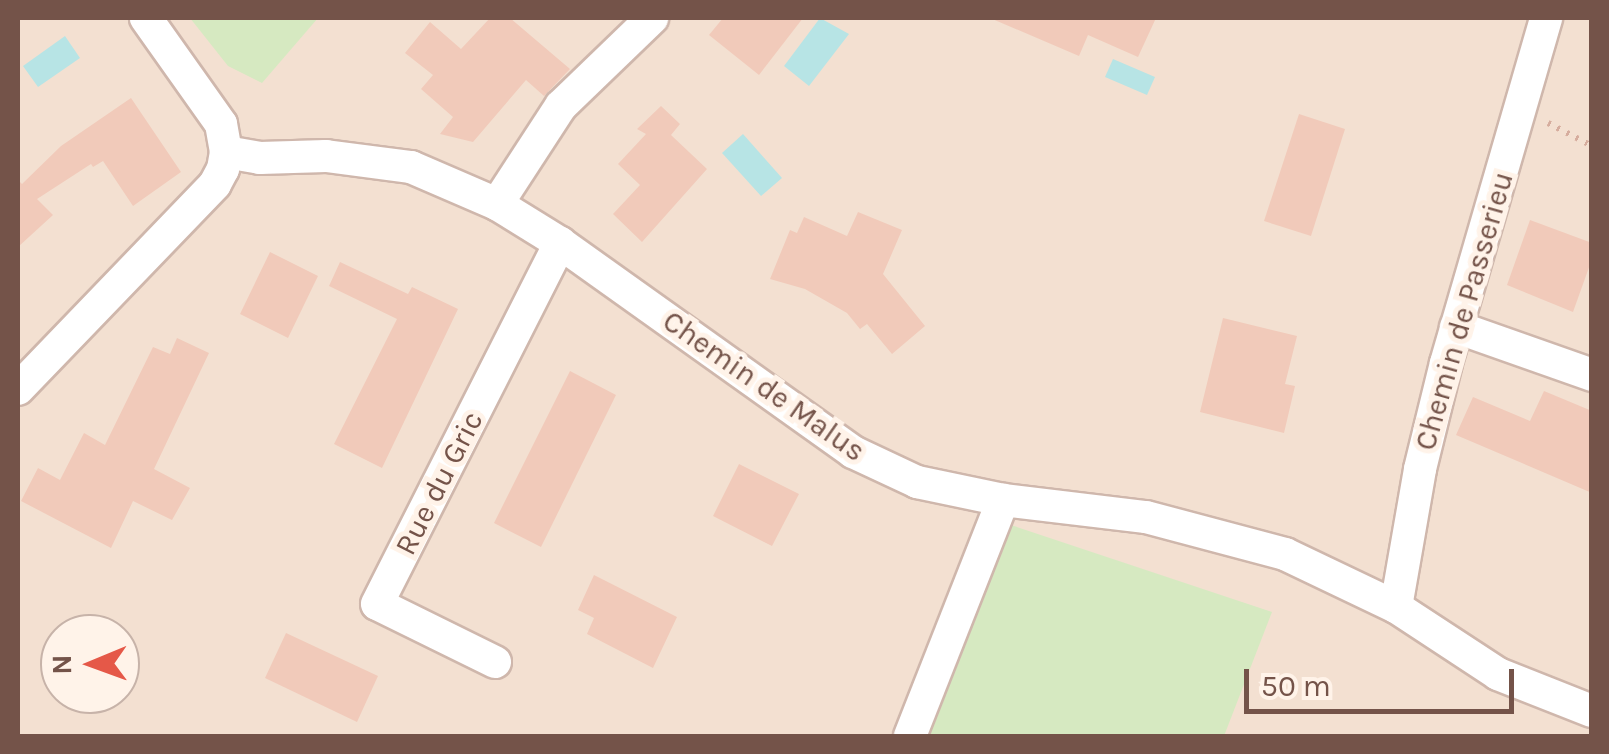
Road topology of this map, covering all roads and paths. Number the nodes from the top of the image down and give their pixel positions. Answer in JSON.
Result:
{"nodes":[{"id":1,"x":146,"y":18,"type":"edge"},
{"id":2,"x":652,"y":18,"type":"edge"},
{"id":3,"x":1546,"y":18,"type":"edge"},
{"id":4,"x":1522,"y":109,"type":"junction"},
{"id":5,"x":1592,"y":146,"type":"edge"},
{"id":6,"x":226,"y":152,"type":"junction"},
{"id":7,"x":497,"y":204,"type":"junction"},
{"id":8,"x":560,"y":244,"type":"junction"},
{"id":9,"x":1456,"y":327,"type":"junction"},
{"id":10,"x":1592,"y":376,"type":"edge"},
{"id":11,"x":18,"y":388,"type":"edge"},
{"id":12,"x":1003,"y":500,"type":"junction"},
{"id":13,"x":1396,"y":607,"type":"junction"},
{"id":14,"x":496,"y":662,"type":"dead end"},
{"id":15,"x":1592,"y":710,"type":"edge"},
{"id":16,"x":910,"y":736,"type":"edge"}],
"edges":[{"from":1,"to":6,"type":"street"},
{"from":2,"to":7,"type":"street"},
{"from":3,"to":4,"type":"street","name":"Chemin de Passerieu"},
{"from":4,"to":5,"type":"path"},
{"from":4,"to":9,"type":"street","name":"Chemin de Passerieu"},
{"from":6,"to":7,"type":"street","name":"Chemin de Malus"},
{"from":6,"to":11,"type":"street"},
{"from":7,"to":8,"type":"street","name":"Chemin de Malus"},
{"from":8,"to":12,"type":"street","name":"Chemin de Malus"},
{"from":8,"to":14,"type":"street","name":"Rue du Gric"},
{"from":9,"to":10,"type":"street"},
{"from":9,"to":13,"type":"street","name":"Chemin de Passerieu"},
{"from":12,"to":13,"type":"street","name":"Chemin de Malus"},
{"from":12,"to":16,"type":"street"},
{"from":13,"to":15,"type":"street","name":"Chemin de Malus"}]}
